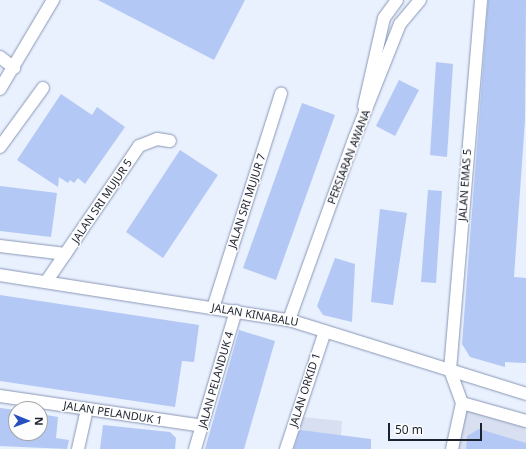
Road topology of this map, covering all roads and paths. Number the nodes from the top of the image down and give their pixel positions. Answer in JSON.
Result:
{"nodes":[{"id":1,"x":54,"y":0,"type":"edge"},
{"id":2,"x":387,"y":0,"type":"edge"},
{"id":3,"x":397,"y":0,"type":"edge"},
{"id":4,"x":420,"y":0,"type":"edge"},
{"id":5,"x":481,"y":0,"type":"edge"},
{"id":6,"x":384,"y":18,"type":"junction"},
{"id":7,"x":0,"y":57,"type":"edge"},
{"id":8,"x":14,"y":68,"type":"junction"},
{"id":9,"x":43,"y":88,"type":"dead end"},
{"id":10,"x":0,"y":89,"type":"edge"},
{"id":11,"x":282,"y":94,"type":"dead end"},
{"id":12,"x":363,"y":117,"type":"junction"},
{"id":13,"x":170,"y":141,"type":"dead end"},
{"id":14,"x":0,"y":147,"type":"edge"},
{"id":15,"x":0,"y":246,"type":"edge"},
{"id":16,"x":66,"y":254,"type":"junction"},
{"id":17,"x":0,"y":275,"type":"edge"},
{"id":18,"x":46,"y":282,"type":"junction"},
{"id":19,"x":213,"y":308,"type":"junction"},
{"id":20,"x":236,"y":311,"type":"junction"},
{"id":21,"x":289,"y":320,"type":"junction"},
{"id":22,"x":325,"y":331,"type":"junction"},
{"id":23,"x":450,"y":370,"type":"junction"},
{"id":24,"x":526,"y":394,"type":"edge"},
{"id":25,"x":0,"y":396,"type":"edge"},
{"id":26,"x":462,"y":404,"type":"junction"},
{"id":27,"x":87,"y":409,"type":"junction"},
{"id":28,"x":526,"y":421,"type":"edge"},
{"id":29,"x":202,"y":426,"type":"junction"},
{"id":30,"x":78,"y":449,"type":"edge"},
{"id":31,"x":195,"y":449,"type":"edge"},
{"id":32,"x":286,"y":449,"type":"edge"},
{"id":33,"x":452,"y":449,"type":"edge"}],
"edges":[{"from":1,"to":8,"type":"street"},
{"from":2,"to":6,"type":"street"},
{"from":3,"to":6,"type":"street","name":"PERSIARAN AWANA"},
{"from":4,"to":12,"type":"street","name":"PERSIARAN AWANA"},
{"from":5,"to":23,"type":"street","name":"JALAN EMAS 5"},
{"from":6,"to":12,"type":"street","name":"PERSIARAN AWANA"},
{"from":7,"to":8,"type":"street"},
{"from":8,"to":10,"type":"street"},
{"from":9,"to":14,"type":"street"},
{"from":11,"to":19,"type":"street","name":"JALAN SRI MUJUR 7"},
{"from":12,"to":21,"type":"street","name":"PERSIARAN AWANA"},
{"from":13,"to":16,"type":"street","name":"JALAN SRI MUJUR 5"},
{"from":15,"to":16,"type":"street"},
{"from":16,"to":18,"type":"street","name":"JALAN SRI MUJUR 5"},
{"from":17,"to":18,"type":"street","name":"JALAN KINABALU"},
{"from":18,"to":19,"type":"street","name":"JALAN KINABALU"},
{"from":19,"to":20,"type":"street","name":"JALAN KINABALU"},
{"from":20,"to":21,"type":"street","name":"JALAN KINABALU"},
{"from":20,"to":29,"type":"street","name":"JALAN PELANDUK 4"},
{"from":21,"to":22,"type":"street","name":"JALAN KINABALU"},
{"from":22,"to":23,"type":"street","name":"JALAN KINABALU"},
{"from":22,"to":32,"type":"street","name":"JALAN ORKID 1"},
{"from":23,"to":24,"type":"street","name":"JALAN KINABALU"},
{"from":23,"to":26,"type":"street"},
{"from":25,"to":27,"type":"street","name":"JALAN PELANDUK 1"},
{"from":26,"to":28,"type":"street"},
{"from":26,"to":33,"type":"street"},
{"from":27,"to":29,"type":"street","name":"JALAN PELANDUK 1"},
{"from":27,"to":30,"type":"street"},
{"from":29,"to":31,"type":"street","name":"JALAN PELANDUK 4"}]}
